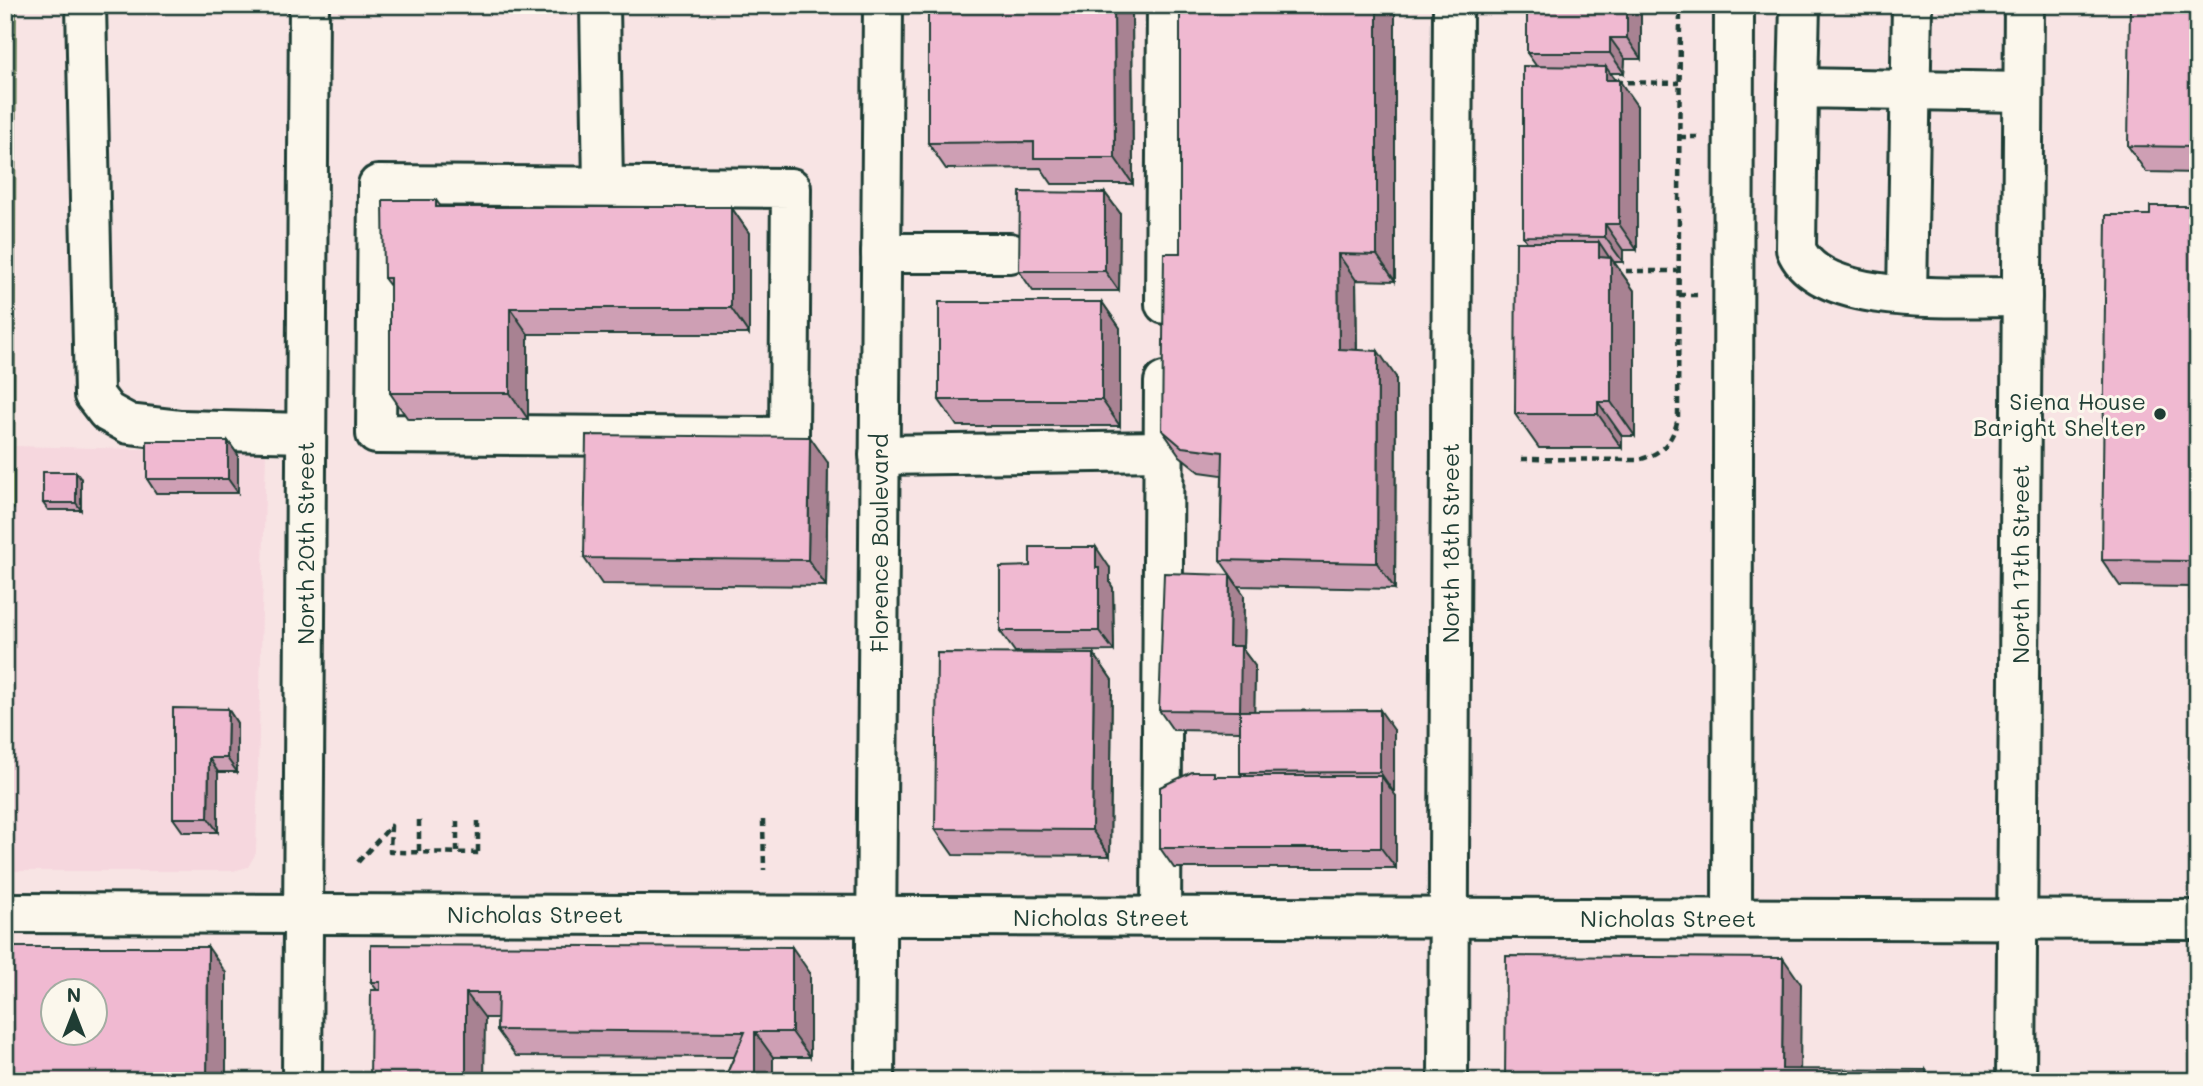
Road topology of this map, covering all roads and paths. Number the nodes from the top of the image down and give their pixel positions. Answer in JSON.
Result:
{"nodes":[{"id":1,"x":86,"y":5,"type":"edge"},
{"id":2,"x":309,"y":5,"type":"edge"},
{"id":3,"x":600,"y":5,"type":"edge"},
{"id":4,"x":883,"y":5,"type":"edge"},
{"id":5,"x":1167,"y":5,"type":"edge"},
{"id":6,"x":1453,"y":5,"type":"edge"},
{"id":7,"x":1680,"y":5,"type":"edge"},
{"id":8,"x":1734,"y":5,"type":"edge"},
{"id":9,"x":1800,"y":5,"type":"edge"},
{"id":10,"x":1912,"y":5,"type":"edge"},
{"id":11,"x":2024,"y":5,"type":"edge"},
{"id":12,"x":1601,"y":82,"type":"edge"},
{"id":13,"x":1679,"y":83,"type":"junction"},
{"id":14,"x":1798,"y":88,"type":"junction"},
{"id":15,"x":1911,"y":89,"type":"junction"},
{"id":16,"x":2023,"y":92,"type":"junction"},
{"id":17,"x":603,"y":186,"type":"junction"},
{"id":18,"x":881,"y":253,"type":"junction"},
{"id":19,"x":1010,"y":253,"type":"dead end"},
{"id":20,"x":1600,"y":271,"type":"edge"},
{"id":21,"x":1678,"y":271,"type":"junction"},
{"id":22,"x":1907,"y":295,"type":"junction"},
{"id":23,"x":2022,"y":297,"type":"junction"},
{"id":24,"x":306,"y":433,"type":"junction"},
{"id":25,"x":1164,"y":451,"type":"junction"},
{"id":26,"x":879,"y":455,"type":"junction"},
{"id":27,"x":1521,"y":459,"type":"dead end"},
{"id":28,"x":419,"y":820,"type":"dead end"},
{"id":29,"x":763,"y":820,"type":"dead end"},
{"id":30,"x":457,"y":821,"type":"dead end"},
{"id":31,"x":478,"y":821,"type":"dead end"},
{"id":32,"x":419,"y":852,"type":"junction"},
{"id":33,"x":457,"y":853,"type":"junction"},
{"id":34,"x":358,"y":862,"type":"dead end"},
{"id":35,"x":764,"y":870,"type":"dead end"},
{"id":36,"x":302,"y":912,"type":"junction"},
{"id":37,"x":5,"y":913,"type":"edge"},
{"id":38,"x":876,"y":916,"type":"junction"},
{"id":39,"x":1448,"y":917,"type":"junction"},
{"id":40,"x":1161,"y":918,"type":"junction"},
{"id":41,"x":1732,"y":918,"type":"junction"},
{"id":42,"x":2017,"y":920,"type":"junction"},
{"id":43,"x":2198,"y":920,"type":"edge"},
{"id":44,"x":302,"y":1081,"type":"edge"},
{"id":45,"x":875,"y":1081,"type":"edge"},
{"id":46,"x":1448,"y":1081,"type":"edge"},
{"id":47,"x":2016,"y":1081,"type":"edge"}],
"edges":[{"from":1,"to":24,"type":"street"},
{"from":2,"to":24,"type":"street","name":"North 20th Street"},
{"from":3,"to":17,"type":"street"},
{"from":4,"to":18,"type":"street","name":"Florence Boulevard"},
{"from":5,"to":25,"type":"street"},
{"from":6,"to":39,"type":"street","name":"North 18th Street"},
{"from":7,"to":13,"type":"path"},
{"from":8,"to":41,"type":"street"},
{"from":9,"to":14,"type":"street"},
{"from":10,"to":15,"type":"street"},
{"from":11,"to":16,"type":"street","name":"North 17th Street"},
{"from":12,"to":13,"type":"path"},
{"from":13,"to":21,"type":"path"},
{"from":14,"to":15,"type":"street"},
{"from":14,"to":22,"type":"street"},
{"from":15,"to":16,"type":"street"},
{"from":15,"to":22,"type":"street"},
{"from":16,"to":23,"type":"street","name":"North 17th Street"},
{"from":17,"to":17,"type":"street"},
{"from":18,"to":19,"type":"street"},
{"from":18,"to":26,"type":"street","name":"Florence Boulevard"},
{"from":20,"to":21,"type":"path"},
{"from":21,"to":27,"type":"path"},
{"from":22,"to":23,"type":"street"},
{"from":23,"to":42,"type":"street","name":"North 17th Street"},
{"from":24,"to":36,"type":"street","name":"North 20th Street"},
{"from":25,"to":26,"type":"street"},
{"from":25,"to":40,"type":"street"},
{"from":26,"to":38,"type":"street","name":"Florence Boulevard"},
{"from":28,"to":32,"type":"path"},
{"from":29,"to":35,"type":"path"},
{"from":30,"to":33,"type":"path"},
{"from":31,"to":33,"type":"path"},
{"from":32,"to":33,"type":"path"},
{"from":32,"to":34,"type":"path"},
{"from":36,"to":37,"type":"street","name":"Nicholas Street"},
{"from":36,"to":38,"type":"street","name":"Nicholas Street"},
{"from":36,"to":44,"type":"street","name":"North 20th Street"},
{"from":38,"to":40,"type":"street","name":"Nicholas Street"},
{"from":38,"to":45,"type":"street","name":"Florence Boulevard"},
{"from":39,"to":40,"type":"street","name":"Nicholas Street"},
{"from":39,"to":41,"type":"street","name":"Nicholas Street"},
{"from":39,"to":46,"type":"street","name":"North 18th Street"},
{"from":41,"to":42,"type":"street","name":"Nicholas Street"},
{"from":42,"to":43,"type":"street","name":"Nicholas Street"},
{"from":42,"to":47,"type":"street","name":"North 17th Street"}]}
